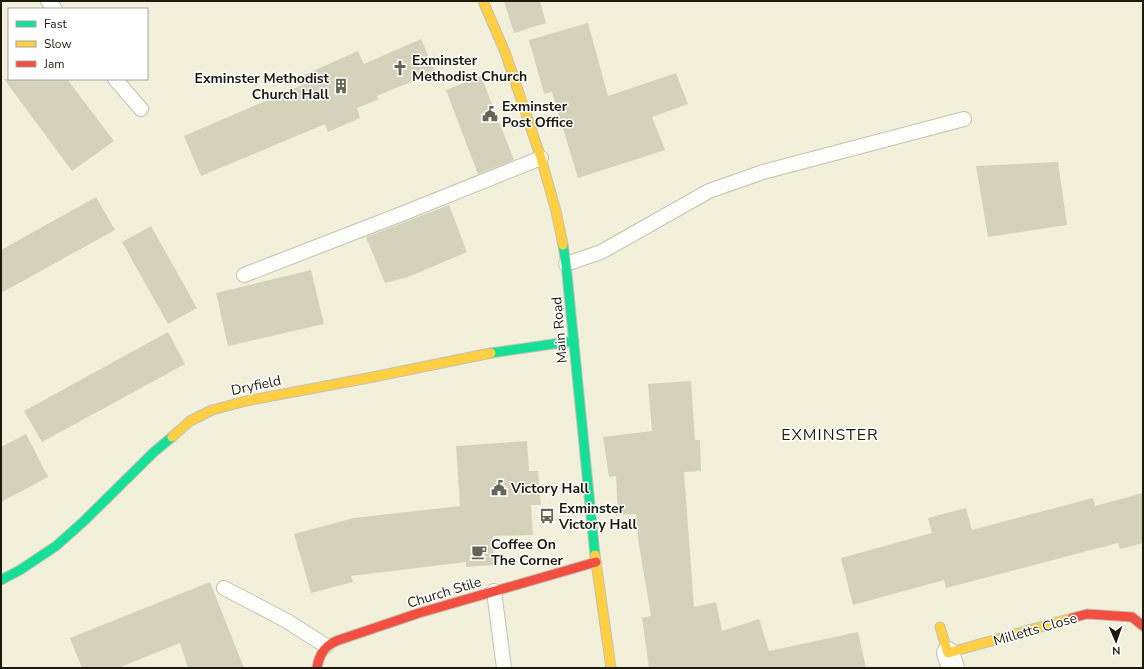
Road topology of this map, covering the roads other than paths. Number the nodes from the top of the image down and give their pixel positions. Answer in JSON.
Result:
{"nodes":[{"id":1,"x":483,"y":1,"type":"edge"},
{"id":2,"x":117,"y":80,"type":"edge"},
{"id":3,"x":141,"y":108,"type":"dead end"},
{"id":4,"x":964,"y":119,"type":"dead end"},
{"id":5,"x":541,"y":158,"type":"junction"},
{"id":6,"x":566,"y":264,"type":"junction"},
{"id":7,"x":244,"y":275,"type":"dead end"},
{"id":8,"x":574,"y":341,"type":"junction"},
{"id":9,"x":596,"y":562,"type":"junction"},
{"id":10,"x":1,"y":580,"type":"edge"},
{"id":11,"x":224,"y":588,"type":"dead end"},
{"id":12,"x":494,"y":591,"type":"junction"},
{"id":13,"x":1143,"y":626,"type":"edge"},
{"id":14,"x":940,"y":627,"type":"dead end"},
{"id":15,"x":326,"y":646,"type":"junction"},
{"id":16,"x":951,"y":661,"type":"edge"},
{"id":17,"x":317,"y":668,"type":"edge"},
{"id":18,"x":504,"y":668,"type":"edge"},
{"id":19,"x":611,"y":668,"type":"edge"}],
"edges":[{"from":1,"to":5,"type":"street","name":"Main Road"},
{"from":2,"to":3,"type":"lane"},
{"from":4,"to":6,"type":"lane"},
{"from":5,"to":6,"type":"street","name":"Main Road"},
{"from":5,"to":7,"type":"lane"},
{"from":6,"to":8,"type":"street","name":"Main Road"},
{"from":8,"to":9,"type":"street","name":"Main Road"},
{"from":8,"to":10,"type":"street","name":"Dryfield"},
{"from":9,"to":12,"type":"street","name":"Church Stile"},
{"from":9,"to":19,"type":"street","name":"Main Road"},
{"from":11,"to":15,"type":"lane"},
{"from":12,"to":15,"type":"street","name":"Church Stile"},
{"from":12,"to":18,"type":"lane"},
{"from":13,"to":16,"type":"street","name":"Milletts Close"},
{"from":14,"to":16,"type":"street","name":"Milletts Close"},
{"from":15,"to":17,"type":"street"}]}
